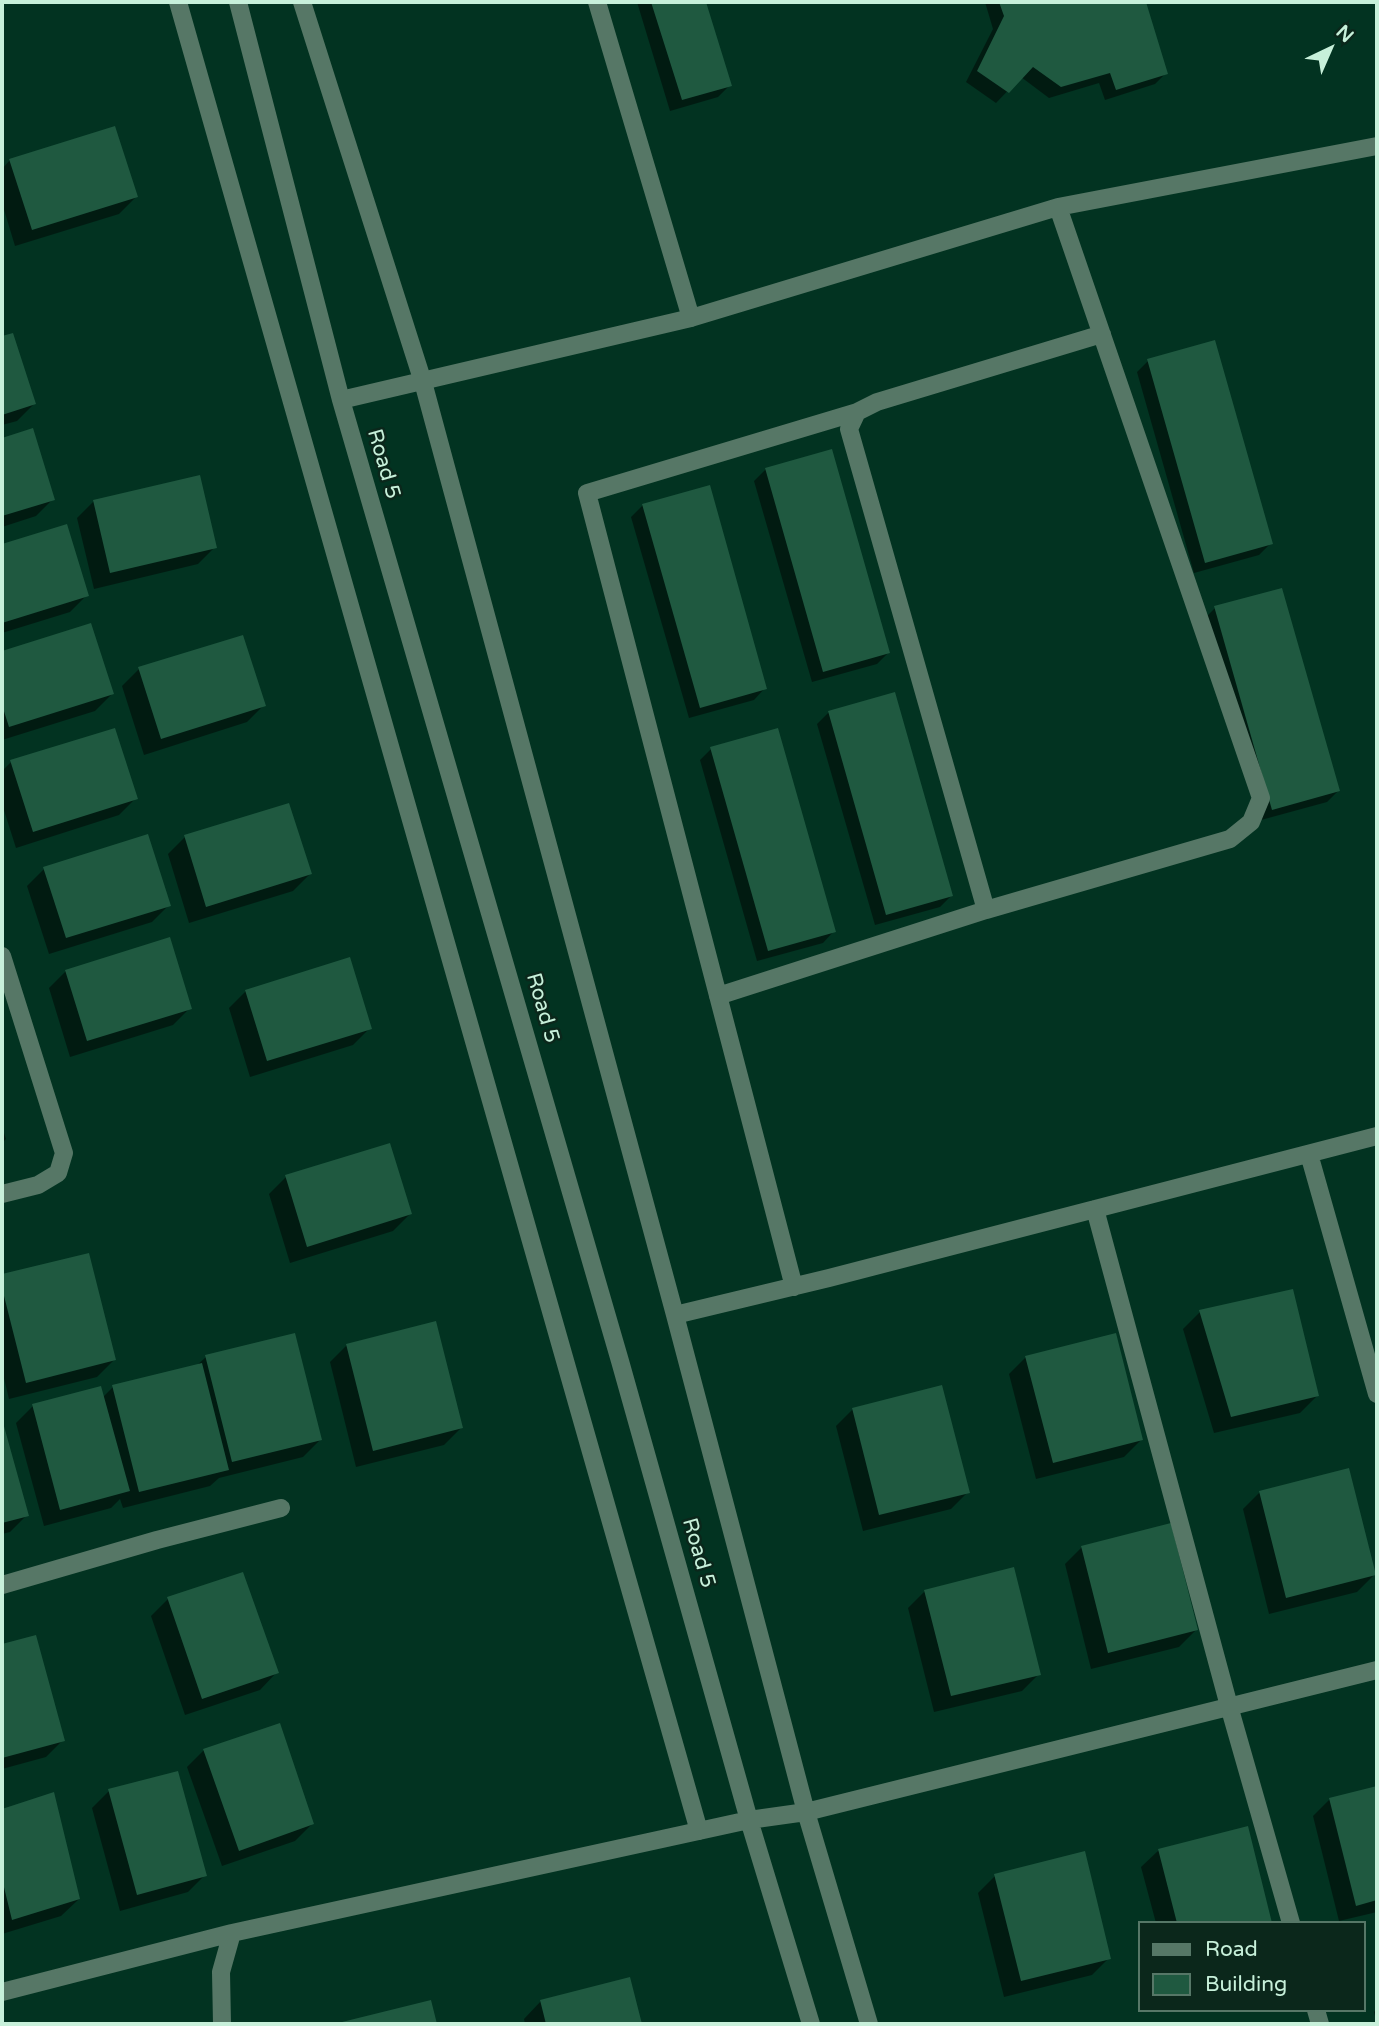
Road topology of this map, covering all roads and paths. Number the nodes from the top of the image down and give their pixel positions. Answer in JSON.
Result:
{"nodes":[{"id":1,"x":178,"y":2,"type":"edge"},
{"id":2,"x":238,"y":2,"type":"edge"},
{"id":3,"x":302,"y":2,"type":"edge"},
{"id":4,"x":597,"y":2,"type":"edge"},
{"id":5,"x":1377,"y":146,"type":"edge"},
{"id":6,"x":1058,"y":207,"type":"junction"},
{"id":7,"x":691,"y":318,"type":"junction"},
{"id":8,"x":1102,"y":334,"type":"junction"},
{"id":9,"x":423,"y":382,"type":"junction"},
{"id":10,"x":341,"y":400,"type":"junction"},
{"id":11,"x":857,"y":412,"type":"junction"},
{"id":12,"x":985,"y":910,"type":"junction"},
{"id":13,"x":2,"y":956,"type":"edge"},
{"id":14,"x":718,"y":996,"type":"junction"},
{"id":15,"x":1377,"y":1136,"type":"edge"},
{"id":16,"x":1309,"y":1154,"type":"junction"},
{"id":17,"x":2,"y":1194,"type":"edge"},
{"id":18,"x":1095,"y":1209,"type":"junction"},
{"id":19,"x":794,"y":1287,"type":"junction"},
{"id":20,"x":675,"y":1315,"type":"junction"},
{"id":21,"x":1377,"y":1394,"type":"edge"},
{"id":22,"x":281,"y":1508,"type":"dead end"},
{"id":23,"x":2,"y":1585,"type":"edge"},
{"id":24,"x":1377,"y":1670,"type":"edge"},
{"id":25,"x":1229,"y":1706,"type":"junction"},
{"id":26,"x":806,"y":1812,"type":"junction"},
{"id":27,"x":749,"y":1820,"type":"junction"},
{"id":28,"x":699,"y":1831,"type":"junction"},
{"id":29,"x":1290,"y":1921,"type":"edge"},
{"id":30,"x":232,"y":1933,"type":"junction"},
{"id":31,"x":2,"y":1992,"type":"edge"},
{"id":32,"x":222,"y":2024,"type":"edge"},
{"id":33,"x":811,"y":2024,"type":"edge"},
{"id":34,"x":869,"y":2024,"type":"edge"}],
"edges":[{"from":1,"to":28,"type":"street"},
{"from":2,"to":10,"type":"street","name":"Road 5"},
{"from":3,"to":9,"type":"street","name":"Road 5"},
{"from":4,"to":7,"type":"street"},
{"from":5,"to":6,"type":"street"},
{"from":6,"to":7,"type":"street"},
{"from":6,"to":8,"type":"street"},
{"from":7,"to":9,"type":"street"},
{"from":8,"to":11,"type":"street"},
{"from":8,"to":12,"type":"street"},
{"from":9,"to":10,"type":"street"},
{"from":9,"to":20,"type":"street","name":"Road 5"},
{"from":10,"to":27,"type":"street","name":"Road 5"},
{"from":11,"to":12,"type":"street"},
{"from":11,"to":14,"type":"street"},
{"from":12,"to":14,"type":"street"},
{"from":13,"to":17,"type":"street"},
{"from":14,"to":19,"type":"street"},
{"from":15,"to":16,"type":"street"},
{"from":16,"to":18,"type":"street"},
{"from":16,"to":21,"type":"street"},
{"from":18,"to":19,"type":"street"},
{"from":18,"to":25,"type":"street"},
{"from":19,"to":20,"type":"street"},
{"from":20,"to":26,"type":"street","name":"Road 5"},
{"from":22,"to":23,"type":"street"},
{"from":24,"to":25,"type":"street"},
{"from":25,"to":26,"type":"street"},
{"from":25,"to":29,"type":"street"},
{"from":26,"to":27,"type":"street"},
{"from":26,"to":34,"type":"street","name":"Road 5"},
{"from":27,"to":28,"type":"street"},
{"from":27,"to":33,"type":"street","name":"Road 5"},
{"from":28,"to":30,"type":"street"},
{"from":30,"to":31,"type":"street"},
{"from":30,"to":32,"type":"street"}]}
